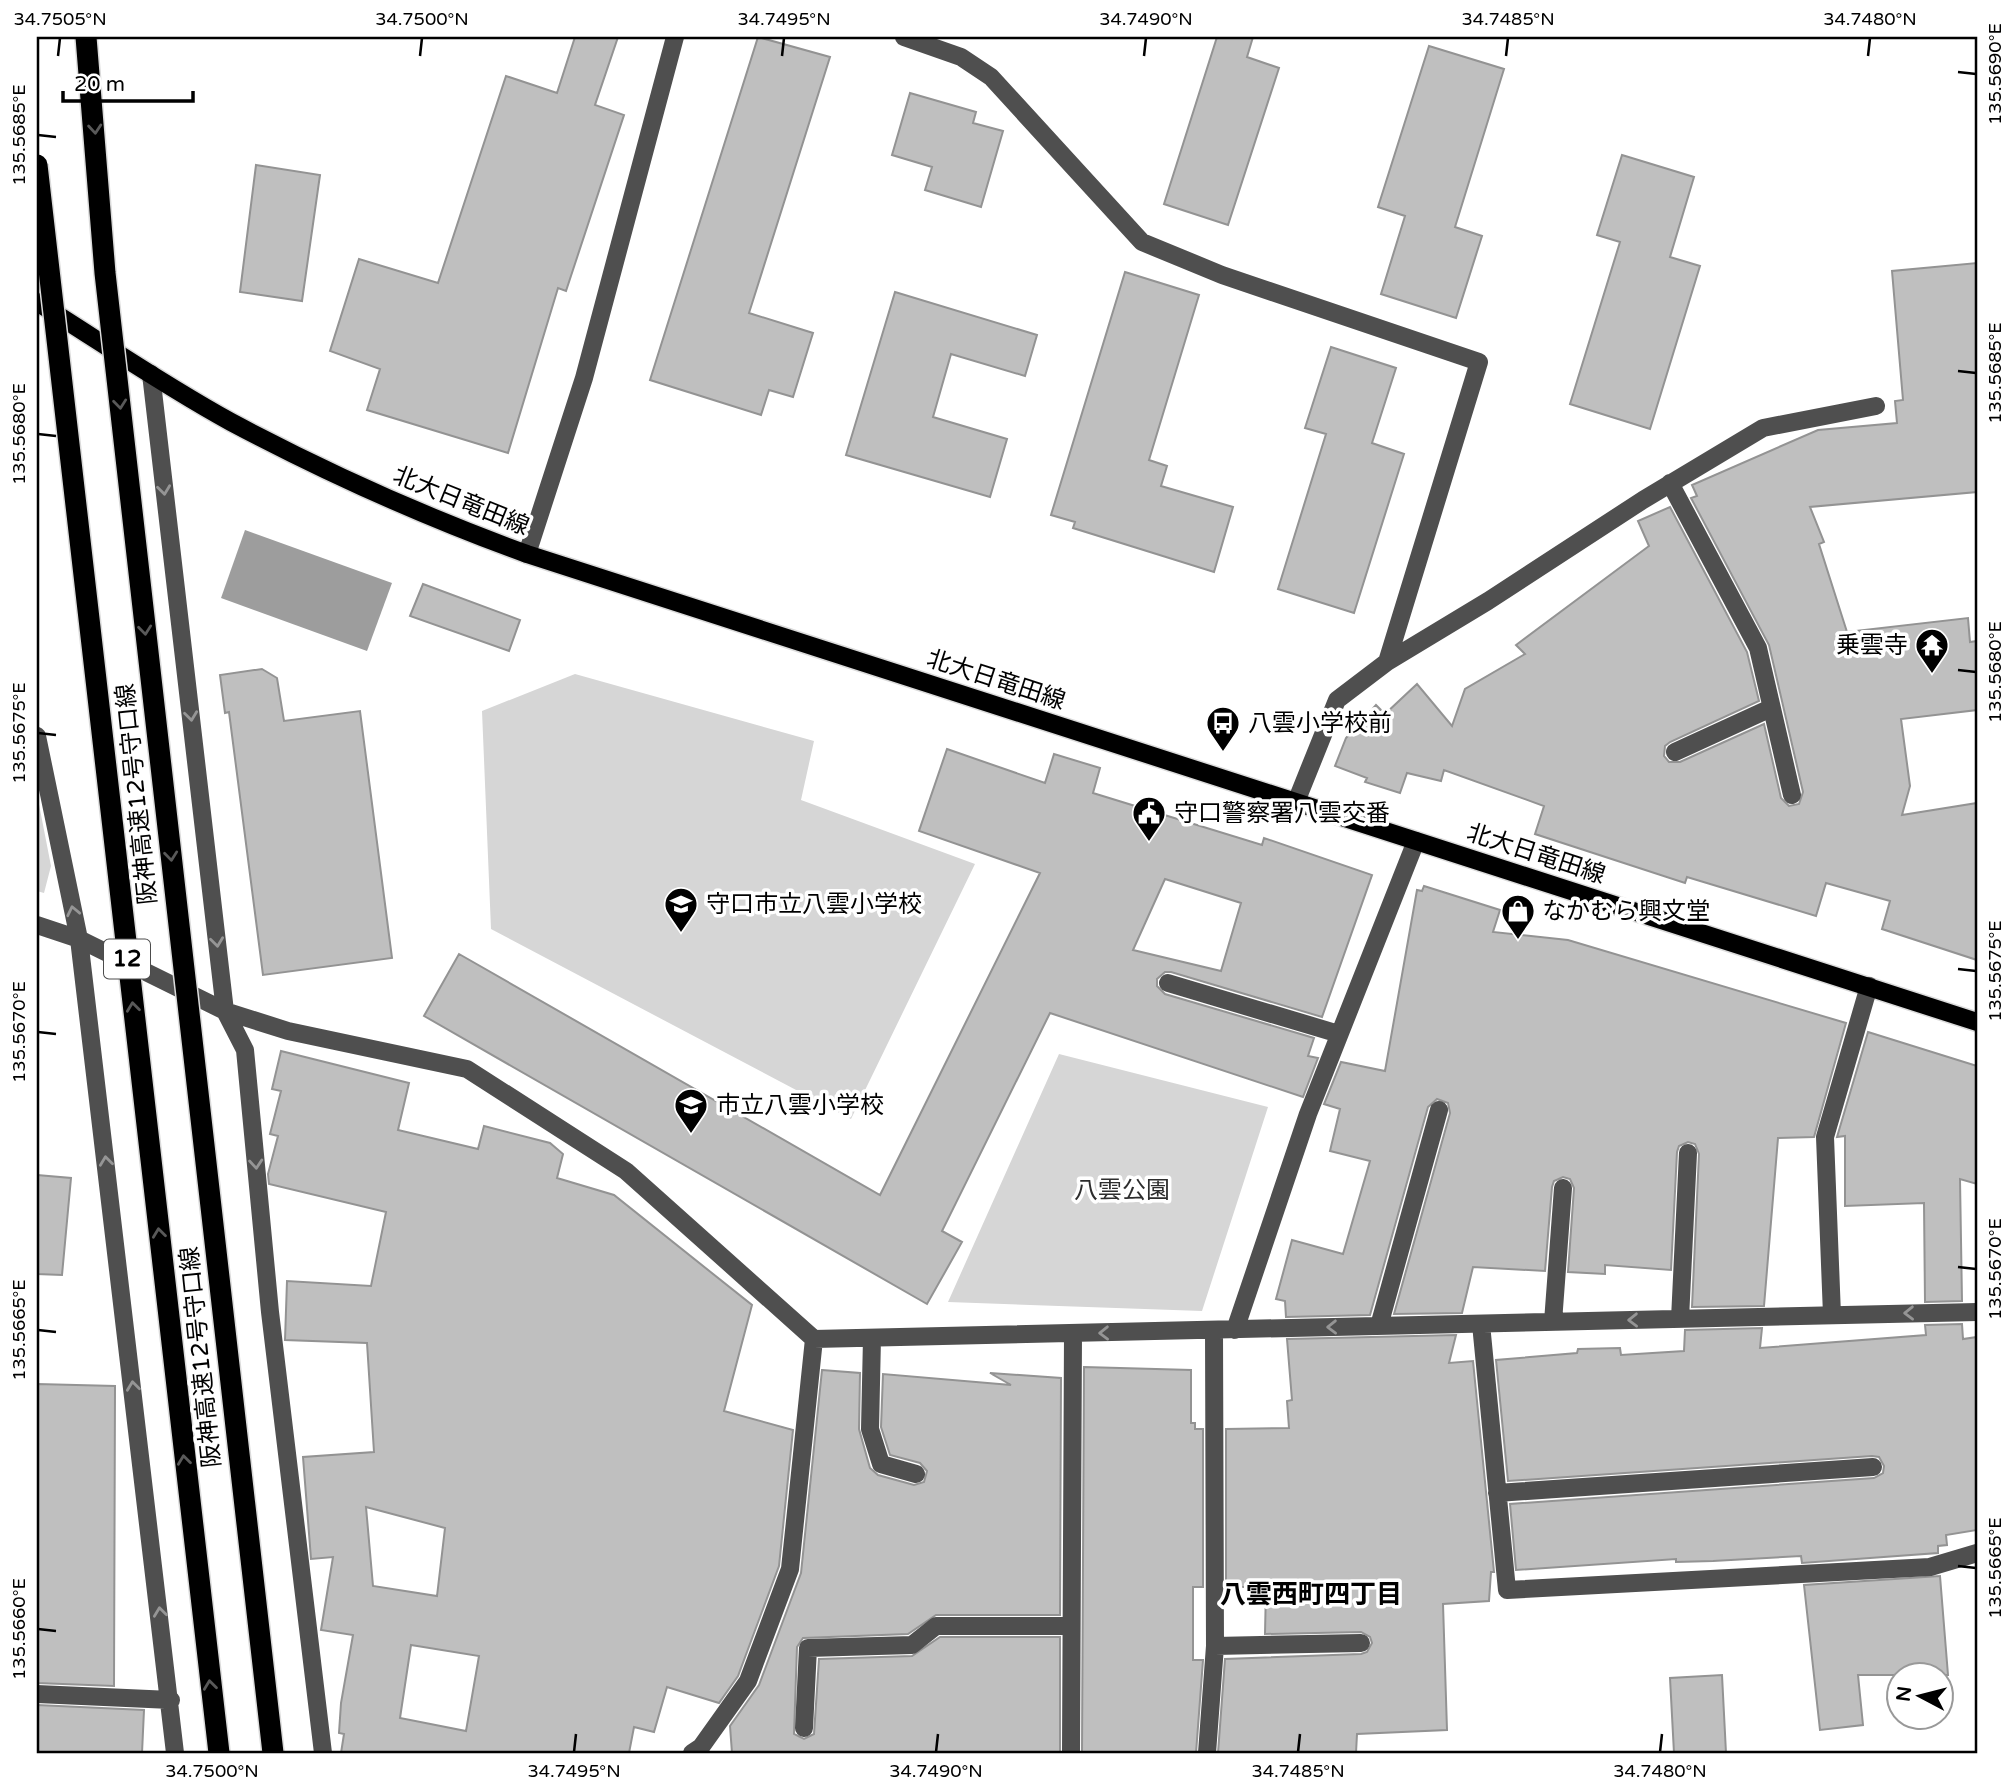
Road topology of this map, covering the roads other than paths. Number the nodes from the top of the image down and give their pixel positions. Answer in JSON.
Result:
{"nodes":[{"id":1,"x":86,"y":37,"type":"edge"},
{"id":2,"x":675,"y":37,"type":"edge"},
{"id":3,"x":904,"y":37,"type":"edge"},
{"id":4,"x":37,"y":165,"type":"edge"},
{"id":5,"x":37,"y":302,"type":"edge"},
{"id":6,"x":151,"y":374,"type":"junction"},
{"id":7,"x":1875,"y":406,"type":"dead end"},
{"id":8,"x":1670,"y":483,"type":"junction"},
{"id":9,"x":527,"y":554,"type":"junction"},
{"id":10,"x":1387,"y":662,"type":"junction"},
{"id":11,"x":1771,"y":708,"type":"junction"},
{"id":12,"x":37,"y":736,"type":"edge"},
{"id":13,"x":1675,"y":752,"type":"dead end"},
{"id":14,"x":1792,"y":794,"type":"dead end"},
{"id":15,"x":1296,"y":802,"type":"junction"},
{"id":16,"x":1416,"y":841,"type":"junction"},
{"id":17,"x":37,"y":925,"type":"edge"},
{"id":18,"x":79,"y":939,"type":"junction"},
{"id":19,"x":1168,"y":983,"type":"dead end"},
{"id":20,"x":1869,"y":986,"type":"junction"},
{"id":21,"x":225,"y":1011,"type":"junction"},
{"id":22,"x":1977,"y":1022,"type":"edge"},
{"id":23,"x":1339,"y":1034,"type":"junction"},
{"id":24,"x":1440,"y":1110,"type":"dead end"},
{"id":25,"x":1688,"y":1153,"type":"dead end"},
{"id":26,"x":1563,"y":1188,"type":"dead end"},
{"id":27,"x":1977,"y":1312,"type":"edge"},
{"id":28,"x":1832,"y":1315,"type":"junction"},
{"id":29,"x":1680,"y":1319,"type":"junction"},
{"id":30,"x":1553,"y":1322,"type":"junction"},
{"id":31,"x":1480,"y":1324,"type":"junction"},
{"id":32,"x":1379,"y":1326,"type":"junction"},
{"id":33,"x":1234,"y":1329,"type":"junction"},
{"id":34,"x":1214,"y":1330,"type":"junction"},
{"id":35,"x":1073,"y":1334,"type":"junction"},
{"id":36,"x":872,"y":1338,"type":"junction"},
{"id":37,"x":814,"y":1339,"type":"junction"},
{"id":38,"x":1873,"y":1467,"type":"dead end"},
{"id":39,"x":916,"y":1474,"type":"dead end"},
{"id":40,"x":1497,"y":1493,"type":"junction"},
{"id":41,"x":1977,"y":1553,"type":"edge"},
{"id":42,"x":1072,"y":1626,"type":"junction"},
{"id":43,"x":1361,"y":1643,"type":"dead end"},
{"id":44,"x":1215,"y":1646,"type":"junction"},
{"id":45,"x":37,"y":1694,"type":"edge"},
{"id":46,"x":171,"y":1700,"type":"junction"},
{"id":47,"x":804,"y":1728,"type":"dead end"},
{"id":48,"x":701,"y":1751,"type":"edge"},
{"id":49,"x":175,"y":1753,"type":"edge"},
{"id":50,"x":219,"y":1753,"type":"edge"},
{"id":51,"x":272,"y":1753,"type":"edge"},
{"id":52,"x":323,"y":1753,"type":"edge"},
{"id":53,"x":1070,"y":1753,"type":"edge"},
{"id":54,"x":1207,"y":1753,"type":"edge"}],
"edges":[{"from":1,"to":51,"type":"highway","name":"阪神高速12号守口線","one_way":true,"bridge":true},
{"from":2,"to":9,"type":"street"},
{"from":3,"to":10,"type":"street"},
{"from":50,"to":4,"type":"highway","name":"阪神高速12号守口線","number":"12","one_way":true,"bridge":true},
{"from":5,"to":6,"type":"main road","name":"北大日竜田線"},
{"from":6,"to":9,"type":"main road","name":"北大日竜田線"},
{"from":6,"to":21,"type":"street","one_way":true},
{"from":7,"to":8,"type":"street"},
{"from":8,"to":10,"type":"street"},
{"from":8,"to":11,"type":"street"},
{"from":9,"to":15,"type":"main road","name":"北大日竜田線"},
{"from":10,"to":15,"type":"street"},
{"from":11,"to":13,"type":"street"},
{"from":11,"to":14,"type":"street"},
{"from":18,"to":12,"type":"street","one_way":true},
{"from":15,"to":16,"type":"main road","name":"北大日竜田線"},
{"from":16,"to":20,"type":"main road","name":"北大日竜田線"},
{"from":16,"to":23,"type":"street"},
{"from":17,"to":18,"type":"street"},
{"from":18,"to":21,"type":"street"},
{"from":46,"to":18,"type":"street","one_way":true},
{"from":19,"to":23,"type":"street"},
{"from":20,"to":22,"type":"main road","name":"北大日竜田線"},
{"from":20,"to":28,"type":"street"},
{"from":21,"to":37,"type":"street"},
{"from":21,"to":52,"type":"street","one_way":true},
{"from":23,"to":33,"type":"street"},
{"from":24,"to":32,"type":"street"},
{"from":25,"to":29,"type":"street"},
{"from":26,"to":30,"type":"street"},
{"from":27,"to":28,"type":"street","one_way":true},
{"from":28,"to":29,"type":"street"},
{"from":29,"to":30,"type":"street","one_way":true},
{"from":30,"to":31,"type":"street"},
{"from":31,"to":32,"type":"street"},
{"from":31,"to":40,"type":"street"},
{"from":32,"to":33,"type":"street","one_way":true},
{"from":33,"to":34,"type":"street"},
{"from":34,"to":35,"type":"street","one_way":true},
{"from":34,"to":44,"type":"street"},
{"from":35,"to":36,"type":"street"},
{"from":35,"to":42,"type":"street"},
{"from":36,"to":37,"type":"street"},
{"from":36,"to":39,"type":"street"},
{"from":37,"to":48,"type":"street"},
{"from":38,"to":40,"type":"street"},
{"from":40,"to":41,"type":"street"},
{"from":42,"to":47,"type":"street"},
{"from":42,"to":53,"type":"street"},
{"from":43,"to":44,"type":"street"},
{"from":44,"to":54,"type":"street"},
{"from":45,"to":46,"type":"street"},
{"from":46,"to":49,"type":"street"}]}
